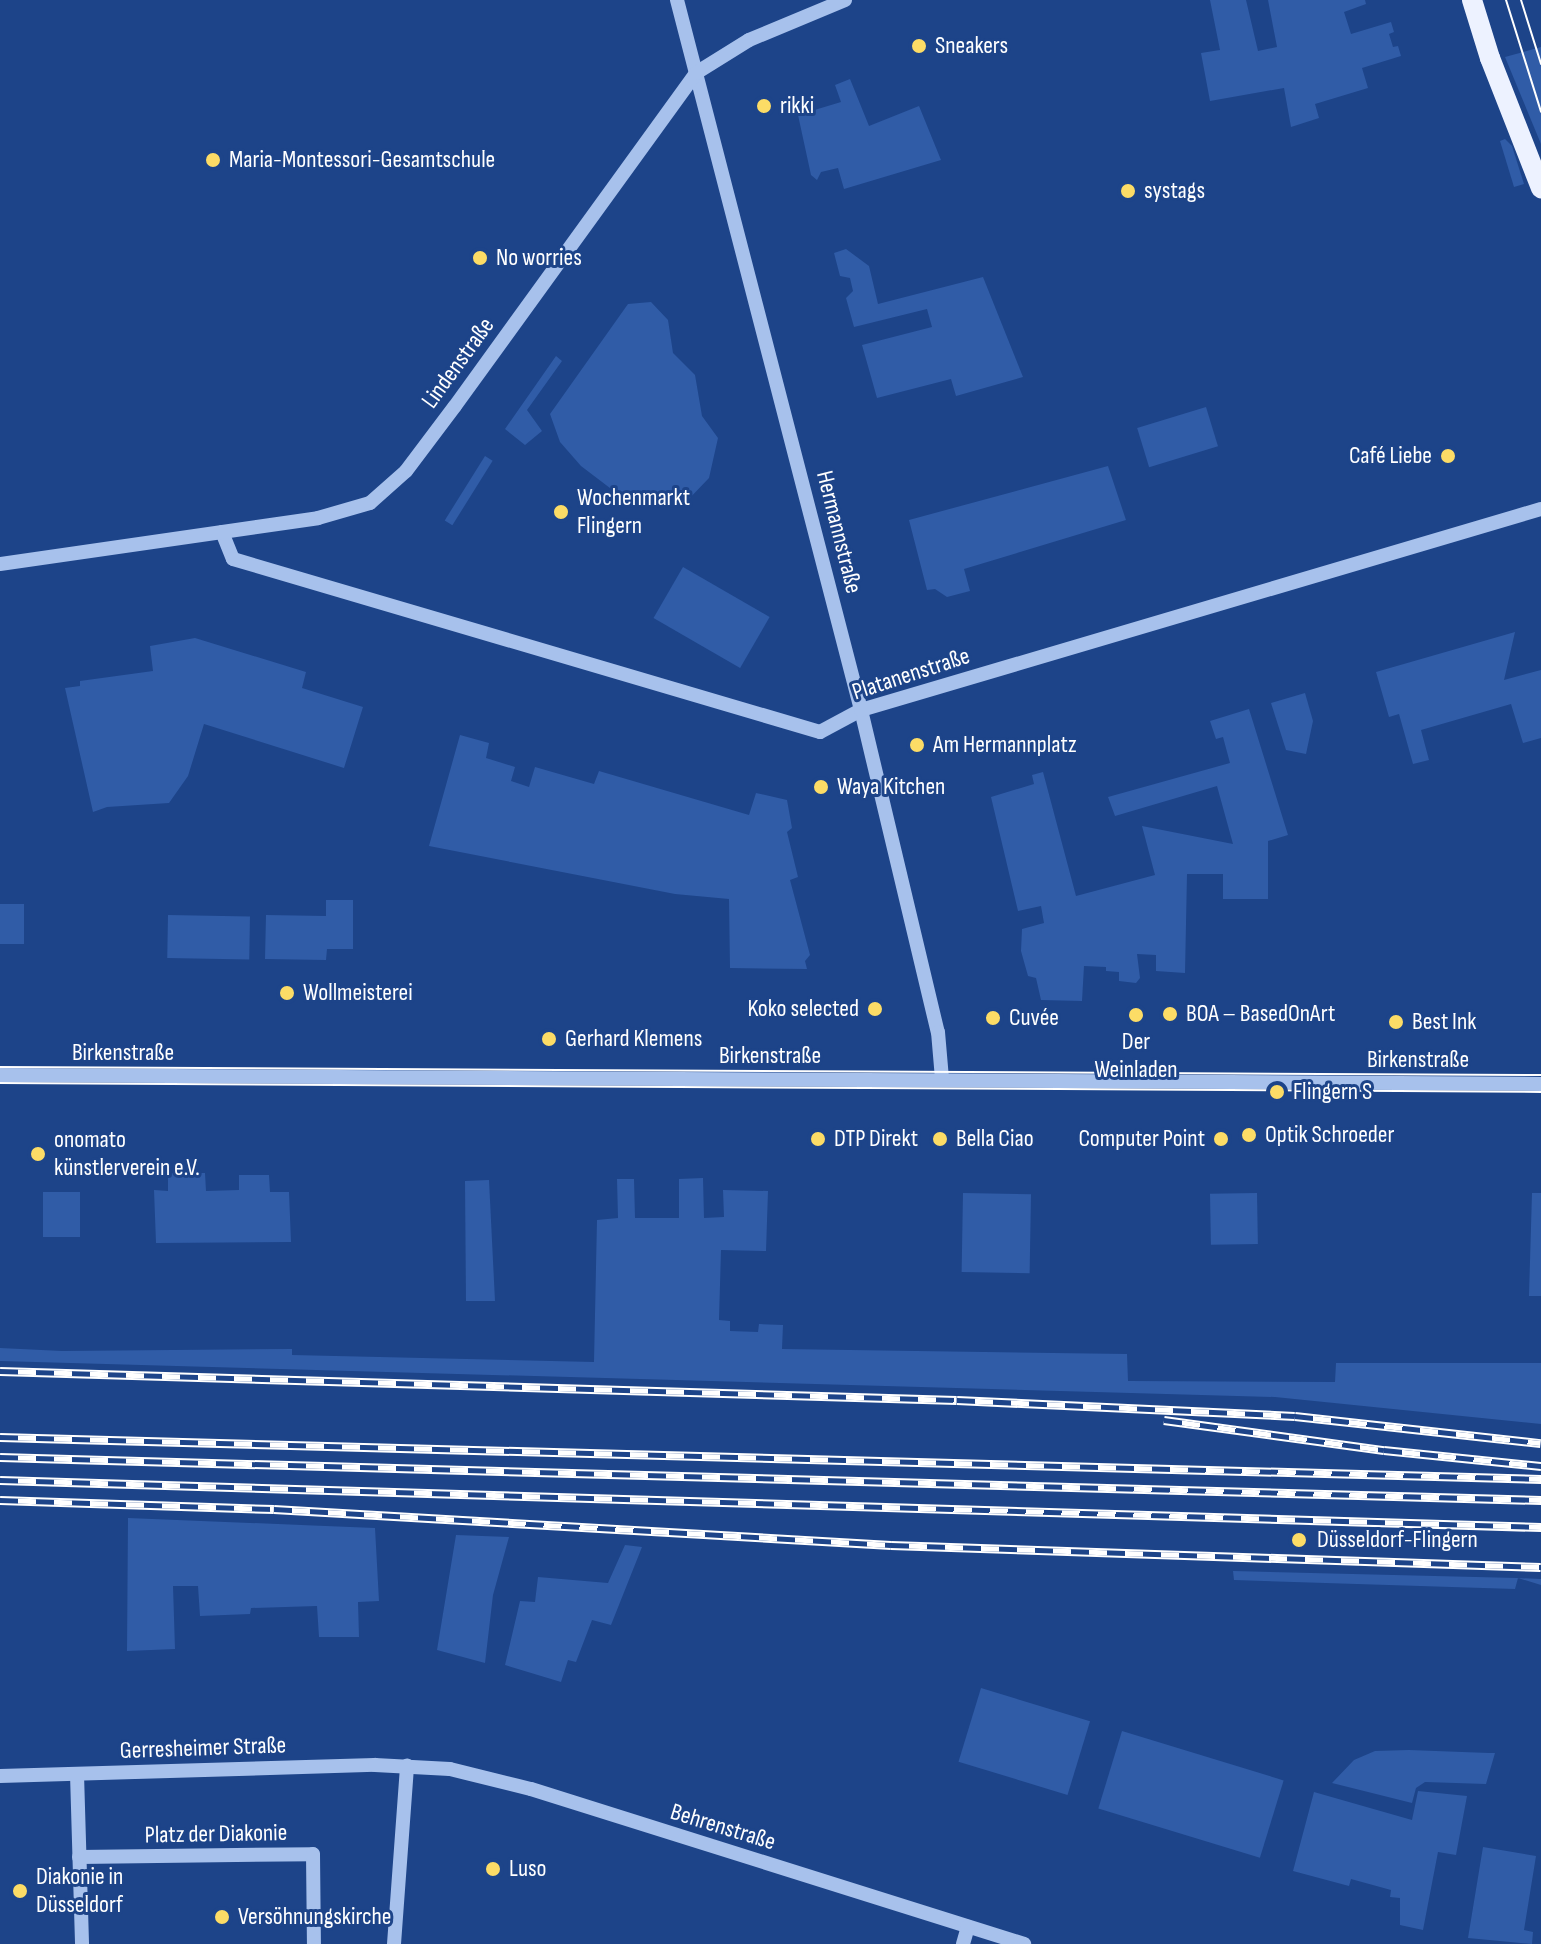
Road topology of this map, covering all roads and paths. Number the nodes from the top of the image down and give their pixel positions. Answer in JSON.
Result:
{"nodes":[{"id":1,"x":677,"y":0,"type":"edge"},
{"id":2,"x":845,"y":0,"type":"edge"},
{"id":3,"x":1472,"y":0,"type":"edge"},
{"id":4,"x":696,"y":73,"type":"junction"},
{"id":5,"x":1541,"y":188,"type":"edge"},
{"id":6,"x":1541,"y":509,"type":"edge"},
{"id":7,"x":222,"y":532,"type":"junction"},
{"id":8,"x":0,"y":564,"type":"edge"},
{"id":9,"x":861,"y":710,"type":"junction"},
{"id":10,"x":0,"y":1075,"type":"edge"},
{"id":11,"x":942,"y":1079,"type":"junction"},
{"id":12,"x":1541,"y":1084,"type":"edge"},
{"id":13,"x":407,"y":1765,"type":"junction"},
{"id":14,"x":77,"y":1774,"type":"junction"},
{"id":15,"x":0,"y":1776,"type":"edge"},
{"id":16,"x":79,"y":1857,"type":"junction"},
{"id":17,"x":968,"y":1927,"type":"junction"},
{"id":18,"x":82,"y":1944,"type":"edge"},
{"id":19,"x":314,"y":1944,"type":"edge"},
{"id":20,"x":394,"y":1944,"type":"edge"},
{"id":21,"x":963,"y":1944,"type":"edge"},
{"id":22,"x":1024,"y":1944,"type":"edge"}],
"edges":[{"from":1,"to":4,"type":"street","name":"Hermannstraße"},
{"from":2,"to":4,"type":"street","name":"Lindenstraße"},
{"from":3,"to":5,"type":"main road"},
{"from":4,"to":7,"type":"street","name":"Lindenstraße"},
{"from":4,"to":9,"type":"street","name":"Hermannstraße"},
{"from":6,"to":9,"type":"street","name":"Platanenstraße"},
{"from":7,"to":8,"type":"street","name":"Lindenstraße"},
{"from":7,"to":9,"type":"street","name":"Platanenstraße"},
{"from":9,"to":11,"type":"street","name":"Hermannstraße"},
{"from":10,"to":11,"type":"street","name":"Birkenstraße"},
{"from":11,"to":12,"type":"street","name":"Birkenstraße"},
{"from":13,"to":14,"type":"street","name":"Gerresheimer Straße"},
{"from":13,"to":17,"type":"street","name":"Behrenstraße"},
{"from":13,"to":20,"type":"street"},
{"from":14,"to":15,"type":"street","name":"Gerresheimer Straße"},
{"from":14,"to":16,"type":"street"},
{"from":16,"to":18,"type":"street"},
{"from":16,"to":19,"type":"street","name":"Platz der Diakonie"},
{"from":17,"to":21,"type":"street"},
{"from":17,"to":22,"type":"street","name":"Behrenstraße"}]}
